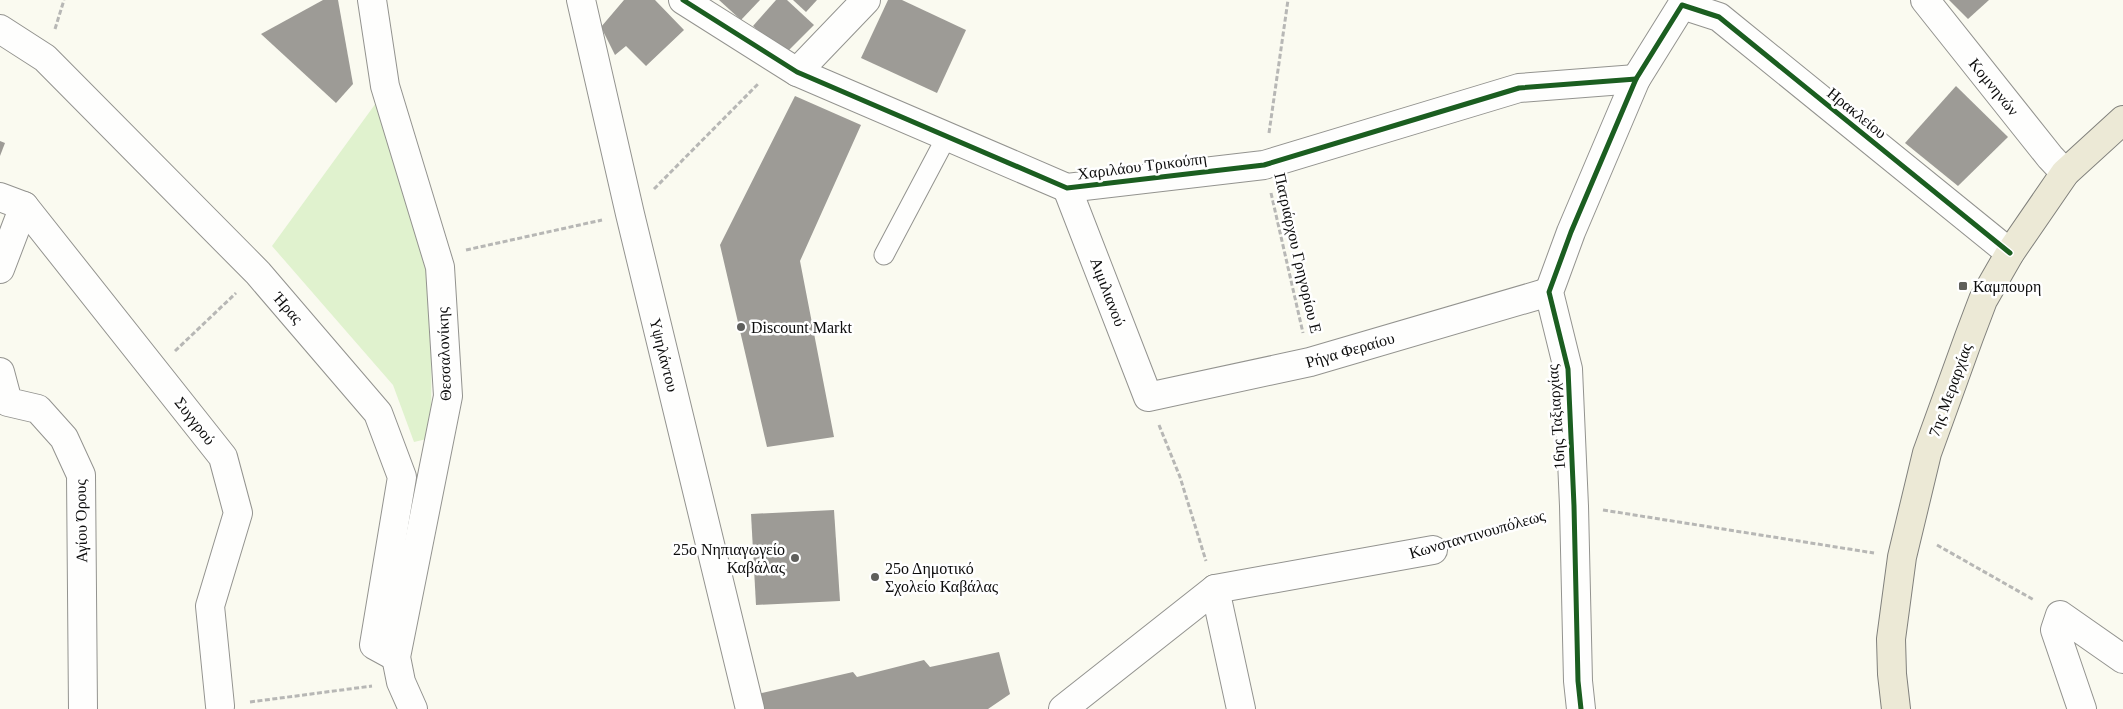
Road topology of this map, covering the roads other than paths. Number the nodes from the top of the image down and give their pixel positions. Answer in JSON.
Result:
{"nodes":[{"id":1,"x":372,"y":0,"type":"edge"},
{"id":2,"x":581,"y":0,"type":"edge"},
{"id":3,"x":683,"y":0,"type":"edge"},
{"id":4,"x":866,"y":0,"type":"edge"},
{"id":5,"x":1925,"y":0,"type":"edge"},
{"id":6,"x":0,"y":30,"type":"edge"},
{"id":7,"x":797,"y":72,"type":"junction"},
{"id":8,"x":1636,"y":79,"type":"junction"},
{"id":9,"x":2123,"y":120,"type":"edge"},
{"id":10,"x":947,"y":136,"type":"junction"},
{"id":11,"x":2065,"y":173,"type":"junction"},
{"id":12,"x":1067,"y":188,"type":"junction"},
{"id":13,"x":12,"y":201,"type":"edge"},
{"id":14,"x":2010,"y":253,"type":"junction"},
{"id":15,"x":884,"y":255,"type":"dead end"},
{"id":16,"x":0,"y":269,"type":"edge"},
{"id":17,"x":1549,"y":292,"type":"junction"},
{"id":18,"x":0,"y":372,"type":"edge"},
{"id":19,"x":1148,"y":397,"type":"joint"},
{"id":20,"x":4,"y":405,"type":"edge"},
{"id":21,"x":1433,"y":550,"type":"road end"},
{"id":22,"x":1215,"y":589,"type":"junction"},
{"id":23,"x":2123,"y":659,"type":"edge"},
{"id":24,"x":398,"y":669,"type":"junction"},
{"id":25,"x":220,"y":706,"type":"road end"},
{"id":26,"x":83,"y":709,"type":"edge"},
{"id":27,"x":413,"y":709,"type":"edge"},
{"id":28,"x":750,"y":709,"type":"edge"},
{"id":29,"x":1063,"y":709,"type":"edge"},
{"id":30,"x":1241,"y":709,"type":"edge"},
{"id":31,"x":1581,"y":709,"type":"edge"},
{"id":32,"x":1896,"y":709,"type":"edge"},
{"id":33,"x":2082,"y":709,"type":"edge"}],
"edges":[{"from":1,"to":24,"type":"street","name":"Θεσσαλονίκης"},
{"from":2,"to":28,"type":"street","name":"Υψηλάντου"},
{"from":3,"to":7,"type":"street","name":"Χαριλάου Τρικούπη"},
{"from":4,"to":7,"type":"street"},
{"from":5,"to":11,"type":"street","name":"Κομνηνών"},
{"from":6,"to":24,"type":"street","name":"Ήρας"},
{"from":7,"to":10,"type":"street","name":"Χαριλάου Τρικούπη"},
{"from":8,"to":12,"type":"street","name":"Χαριλάου Τρικούπη"},
{"from":8,"to":14,"type":"street","name":"Ηρακλείου"},
{"from":8,"to":17,"type":"street"},
{"from":9,"to":11,"type":"main road","name":"7ης Μεραρχίας"},
{"from":10,"to":12,"type":"street","name":"Χαριλάου Τρικούπη"},
{"from":10,"to":15,"type":"lane"},
{"from":11,"to":14,"type":"main road","name":"7ης Μεραρχίας"},
{"from":12,"to":19,"type":"street","name":"Αιμιλιανού"},
{"from":13,"to":16,"type":"street"},
{"from":13,"to":25,"type":"street","name":"Συγγρού"},
{"from":14,"to":32,"type":"main road","name":"7ης Μεραρχίας"},
{"from":17,"to":19,"type":"street","name":"Ρήγα Φεραίου"},
{"from":17,"to":31,"type":"street","name":"16ης Ταξιαρχίας"},
{"from":18,"to":20,"type":"street","name":"Αγίου Όρους"},
{"from":20,"to":26,"type":"street","name":"Αγίου Όρους"},
{"from":21,"to":22,"type":"street","name":"Κωνσταντινουπόλεως"},
{"from":22,"to":29,"type":"street","name":"Κωνσταντινουπόλεως"},
{"from":22,"to":30,"type":"street"},
{"from":23,"to":33,"type":"street"},
{"from":24,"to":27,"type":"street"}]}
